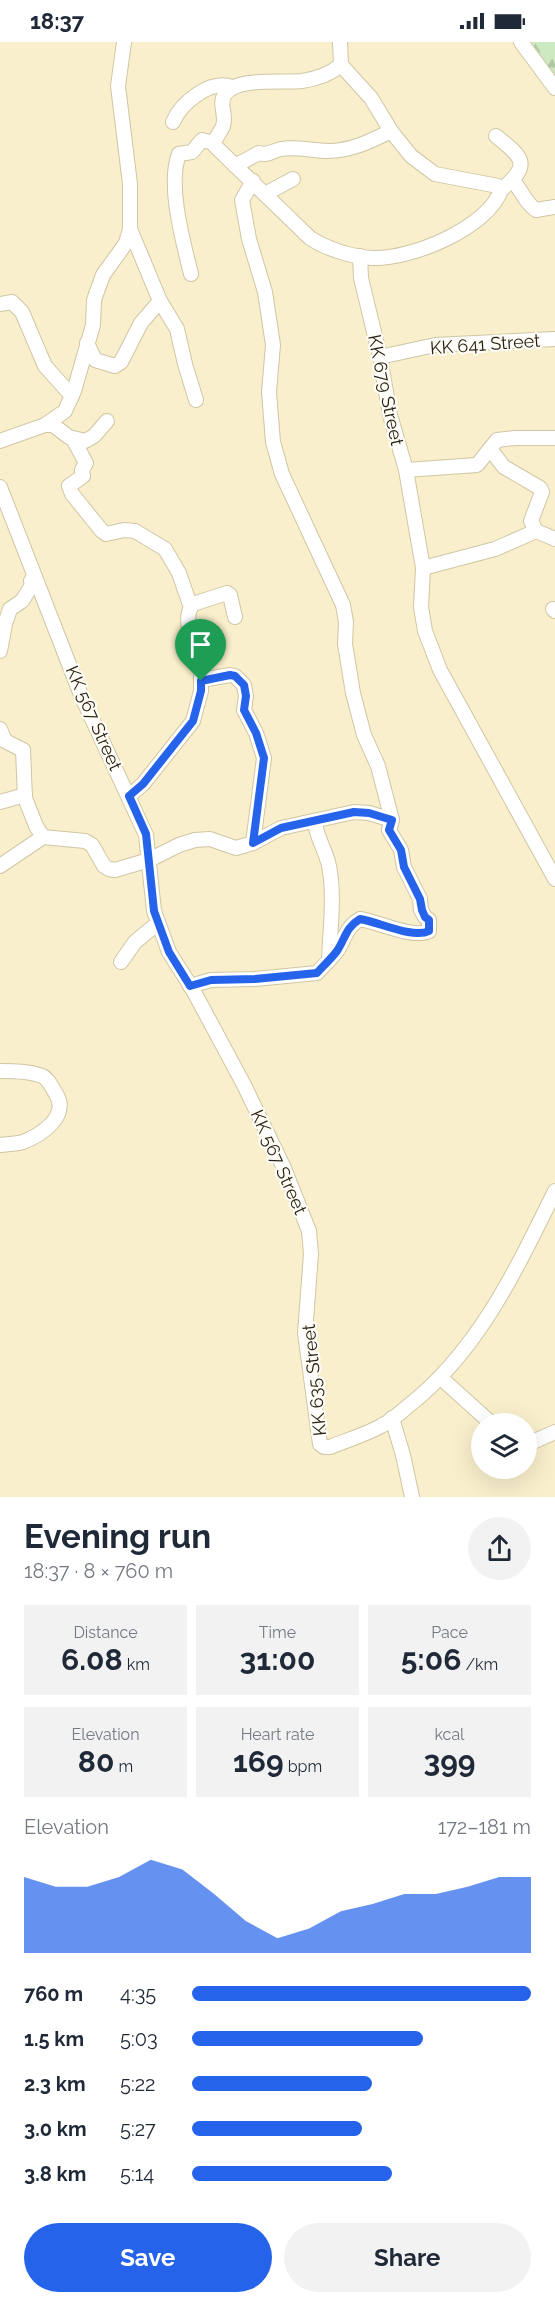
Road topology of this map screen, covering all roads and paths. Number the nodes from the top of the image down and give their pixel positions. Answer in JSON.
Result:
{"nodes":[{"id":1,"x":124,"y":42,"type":"edge"},
{"id":2,"x":340,"y":42,"type":"edge"},
{"id":3,"x":521,"y":42,"type":"edge"},
{"id":4,"x":341,"y":65,"type":"junction"},
{"id":5,"x":232,"y":87,"type":"junction"},
{"id":6,"x":555,"y":88,"type":"edge"},
{"id":7,"x":173,"y":122,"type":"dead end"},
{"id":8,"x":391,"y":131,"type":"junction"},
{"id":9,"x":496,"y":136,"type":"dead end"},
{"id":10,"x":214,"y":143,"type":"junction"},
{"id":11,"x":236,"y":166,"type":"junction"},
{"id":12,"x":293,"y":179,"type":"dead end"},
{"id":13,"x":512,"y":180,"type":"junction"},
{"id":14,"x":253,"y":181,"type":"junction"},
{"id":15,"x":500,"y":193,"type":"junction"},
{"id":16,"x":265,"y":194,"type":"junction"},
{"id":17,"x":555,"y":207,"type":"edge"},
{"id":18,"x":130,"y":229,"type":"junction"},
{"id":19,"x":360,"y":256,"type":"junction"},
{"id":20,"x":191,"y":274,"type":"dead end"},
{"id":21,"x":160,"y":301,"type":"junction"},
{"id":22,"x":0,"y":304,"type":"edge"},
{"id":23,"x":555,"y":339,"type":"edge"},
{"id":24,"x":87,"y":343,"type":"junction"},
{"id":25,"x":380,"y":357,"type":"junction"},
{"id":26,"x":72,"y":396,"type":"junction"},
{"id":27,"x":196,"y":400,"type":"dead end"},
{"id":28,"x":107,"y":421,"type":"dead end"},
{"id":29,"x":45,"y":425,"type":"junction"},
{"id":30,"x":555,"y":438,"type":"edge"},
{"id":31,"x":73,"y":439,"type":"junction"},
{"id":32,"x":0,"y":441,"type":"edge"},
{"id":33,"x":490,"y":449,"type":"junction"},
{"id":34,"x":406,"y":470,"type":"junction"},
{"id":35,"x":0,"y":487,"type":"edge"},
{"id":36,"x":536,"y":531,"type":"junction"},
{"id":37,"x":555,"y":539,"type":"edge"},
{"id":38,"x":423,"y":568,"type":"junction"},
{"id":39,"x":34,"y":577,"type":"junction"},
{"id":40,"x":193,"y":604,"type":"junction"},
{"id":41,"x":235,"y":617,"type":"dead end"},
{"id":42,"x":0,"y":651,"type":"edge"},
{"id":43,"x":201,"y":681,"type":"junction"},
{"id":44,"x":0,"y":729,"type":"edge"},
{"id":45,"x":25,"y":795,"type":"junction"},
{"id":46,"x":129,"y":796,"type":"junction"},
{"id":47,"x":0,"y":802,"type":"edge"},
{"id":48,"x":392,"y":820,"type":"junction"},
{"id":49,"x":315,"y":822,"type":"junction"},
{"id":50,"x":44,"y":837,"type":"junction"},
{"id":51,"x":253,"y":843,"type":"junction"},
{"id":52,"x":148,"y":860,"type":"junction"},
{"id":53,"x":0,"y":866,"type":"edge"},
{"id":54,"x":555,"y":879,"type":"edge"},
{"id":55,"x":158,"y":923,"type":"junction"},
{"id":56,"x":329,"y":960,"type":"junction"},
{"id":57,"x":121,"y":962,"type":"dead end"},
{"id":58,"x":190,"y":986,"type":"junction"},
{"id":59,"x":0,"y":1071,"type":"edge"},
{"id":60,"x":0,"y":1145,"type":"edge"},
{"id":61,"x":555,"y":1191,"type":"edge"},
{"id":62,"x":311,"y":1242,"type":"joint"},
{"id":63,"x":441,"y":1378,"type":"junction"},
{"id":64,"x":480,"y":1413,"type":"edge"},
{"id":65,"x":392,"y":1419,"type":"junction"},
{"id":66,"x":555,"y":1433,"type":"edge"},
{"id":67,"x":537,"y":1440,"type":"edge"},
{"id":68,"x":412,"y":1497,"type":"edge"}],
"edges":[{"from":1,"to":18,"type":"street"},
{"from":2,"to":4,"type":"street"},
{"from":3,"to":6,"type":"street"},
{"from":4,"to":5,"type":"street"},
{"from":4,"to":8,"type":"street"},
{"from":5,"to":7,"type":"street"},
{"from":5,"to":10,"type":"street"},
{"from":8,"to":11,"type":"street"},
{"from":8,"to":15,"type":"street"},
{"from":9,"to":13,"type":"street"},
{"from":10,"to":11,"type":"street"},
{"from":10,"to":20,"type":"street"},
{"from":11,"to":14,"type":"street"},
{"from":12,"to":16,"type":"street"},
{"from":13,"to":15,"type":"street"},
{"from":13,"to":17,"type":"street"},
{"from":14,"to":16,"type":"street"},
{"from":14,"to":48,"type":"street"},
{"from":15,"to":19,"type":"street"},
{"from":16,"to":19,"type":"street"},
{"from":18,"to":21,"type":"street"},
{"from":18,"to":24,"type":"street"},
{"from":19,"to":25,"type":"street","name":"KK 679 Street"},
{"from":21,"to":24,"type":"street"},
{"from":21,"to":27,"type":"street"},
{"from":22,"to":26,"type":"street"},
{"from":23,"to":25,"type":"street","name":"KK 641 Street"},
{"from":24,"to":26,"type":"street"},
{"from":25,"to":34,"type":"street","name":"KK 679 Street"},
{"from":26,"to":29,"type":"street"},
{"from":28,"to":31,"type":"street"},
{"from":29,"to":31,"type":"street"},
{"from":29,"to":32,"type":"street"},
{"from":30,"to":33,"type":"street"},
{"from":31,"to":40,"type":"street"},
{"from":33,"to":34,"type":"street"},
{"from":33,"to":36,"type":"street"},
{"from":34,"to":38,"type":"street","name":"KK 679 Street"},
{"from":35,"to":39,"type":"street","name":"KK 567 Street"},
{"from":36,"to":37,"type":"street"},
{"from":36,"to":38,"type":"street"},
{"from":38,"to":54,"type":"street","name":"KK 679 Street"},
{"from":39,"to":42,"type":"street"},
{"from":39,"to":46,"type":"street","name":"KK 567 Street"},
{"from":40,"to":41,"type":"street"},
{"from":40,"to":43,"type":"street"},
{"from":43,"to":46,"type":"street"},
{"from":43,"to":51,"type":"street"},
{"from":44,"to":45,"type":"street"},
{"from":45,"to":47,"type":"street"},
{"from":45,"to":50,"type":"street"},
{"from":46,"to":52,"type":"street","name":"KK 567 Street"},
{"from":48,"to":49,"type":"street"},
{"from":48,"to":56,"type":"street"},
{"from":49,"to":51,"type":"street"},
{"from":49,"to":56,"type":"street"},
{"from":50,"to":52,"type":"street"},
{"from":50,"to":53,"type":"street"},
{"from":51,"to":52,"type":"street"},
{"from":52,"to":55,"type":"street","name":"KK 567 Street"},
{"from":55,"to":57,"type":"street"},
{"from":55,"to":58,"type":"street","name":"KK 567 Street"},
{"from":56,"to":58,"type":"street"},
{"from":58,"to":62,"type":"street","name":"KK 567 Street"},
{"from":59,"to":60,"type":"street"},
{"from":61,"to":63,"type":"street","name":"KK 635 Street"},
{"from":62,"to":65,"type":"street","name":"KK 635 Street"},
{"from":63,"to":64,"type":"street"},
{"from":63,"to":65,"type":"street","name":"KK 635 Street"},
{"from":65,"to":68,"type":"street"},
{"from":66,"to":67,"type":"street"}]}
